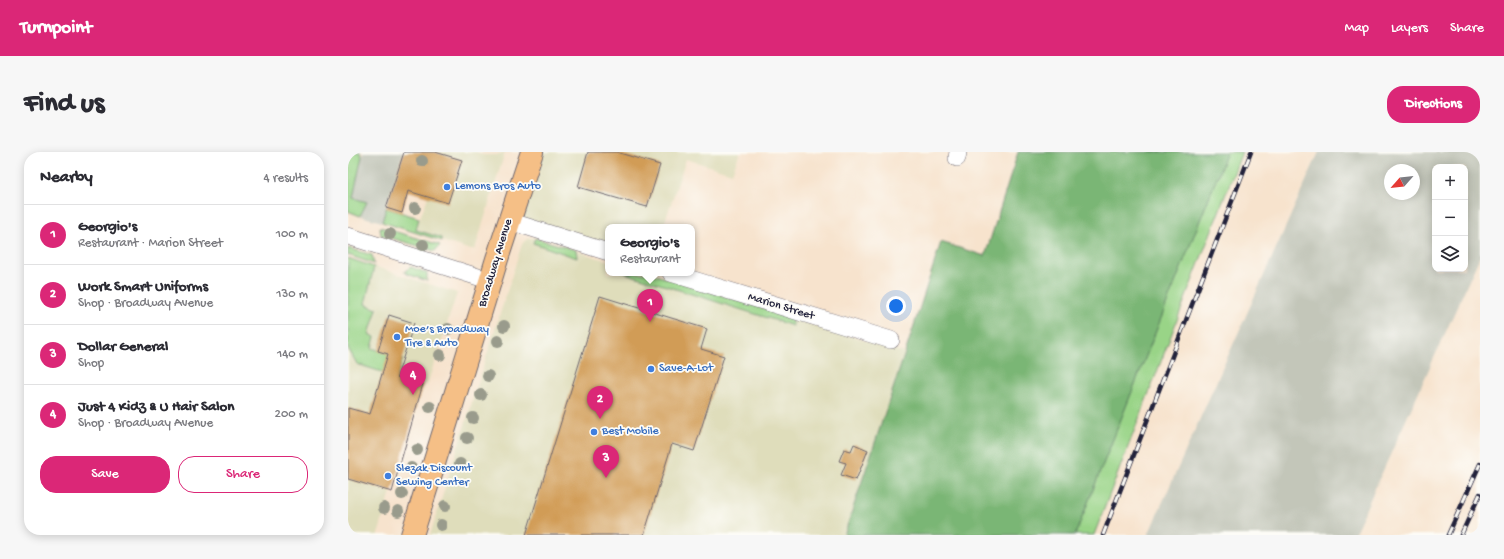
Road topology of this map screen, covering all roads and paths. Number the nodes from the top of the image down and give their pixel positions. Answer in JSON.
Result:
{"nodes":[{"id":1,"x":532,"y":152,"type":"edge"},
{"id":2,"x":509,"y":221,"type":"junction"},
{"id":3,"x":348,"y":236,"type":"edge"},
{"id":4,"x":605,"y":251,"type":"edge"},
{"id":5,"x":681,"y":276,"type":"edge"},
{"id":6,"x":491,"y":280,"type":"junction"},
{"id":7,"x":891,"y":340,"type":"dead end"},
{"id":8,"x":412,"y":535,"type":"edge"}],
"edges":[{"from":1,"to":2,"type":"main road","name":"Broadway Avenue"},
{"from":2,"to":4,"type":"street"},
{"from":2,"to":6,"type":"main road","name":"Broadway Avenue"},
{"from":3,"to":6,"type":"street"},
{"from":5,"to":7,"type":"street","name":"Marion Street"},
{"from":6,"to":8,"type":"main road","name":"Broadway Avenue"}]}
